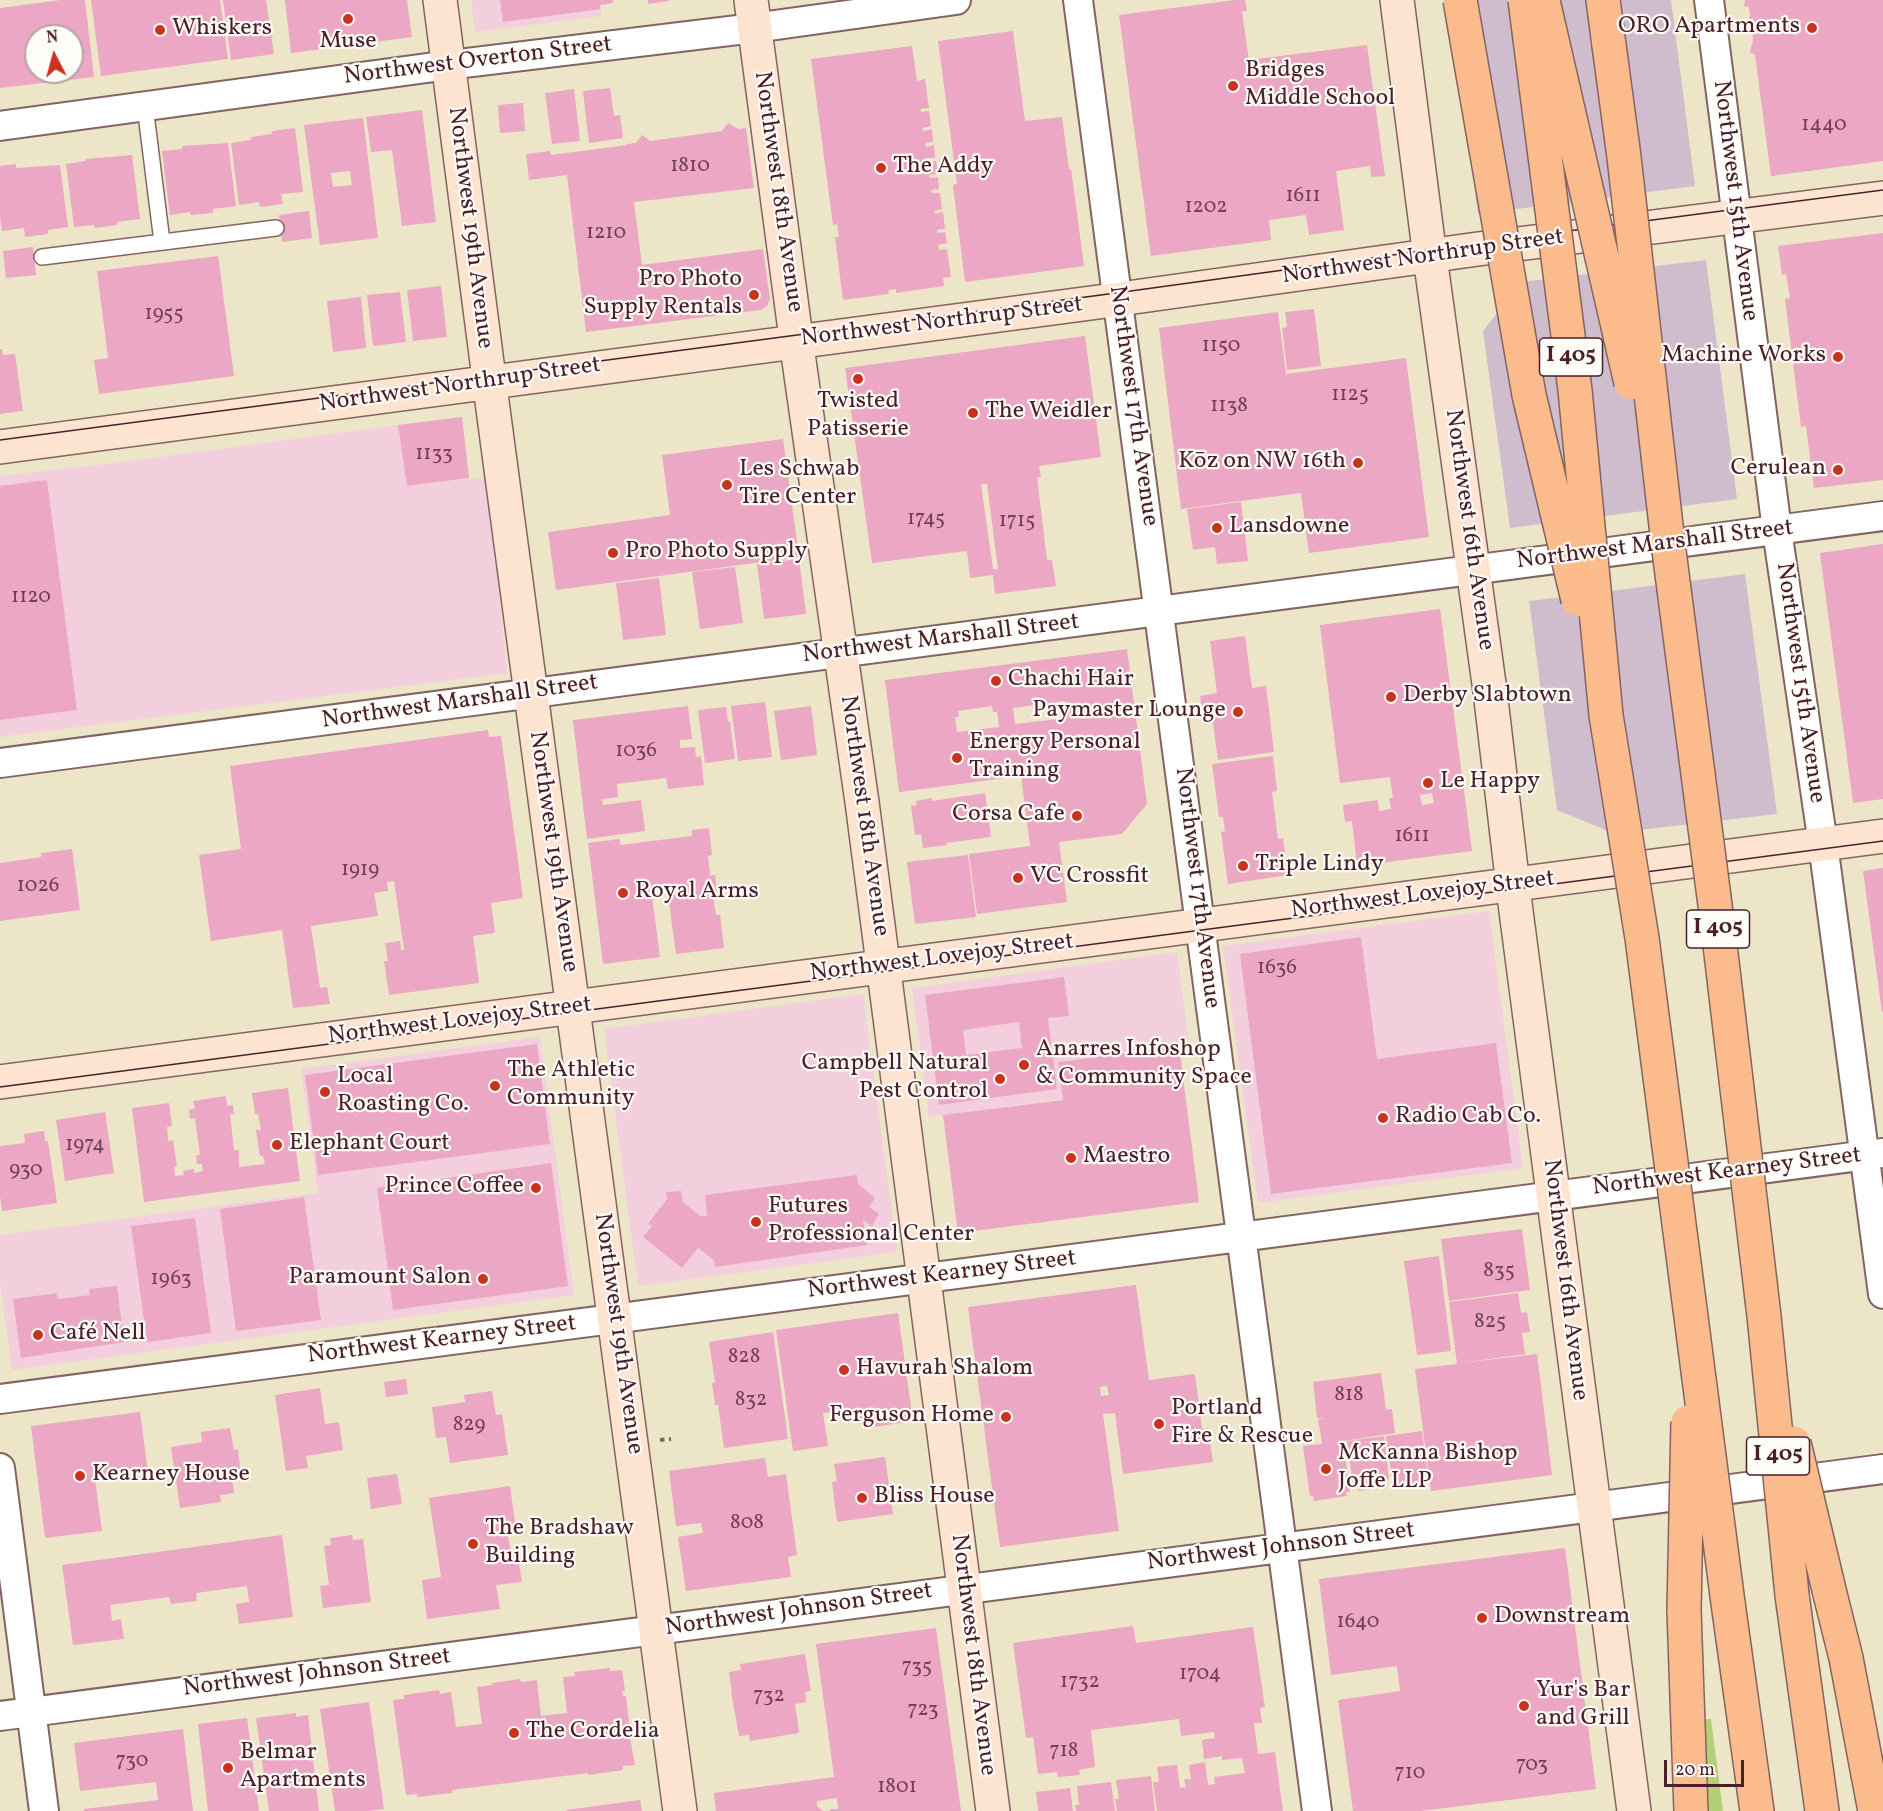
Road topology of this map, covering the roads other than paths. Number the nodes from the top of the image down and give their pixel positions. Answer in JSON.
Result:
{"nodes":[{"id":1,"x":440,"y":0,"type":"edge"},
{"id":2,"x":956,"y":0,"type":"edge"},
{"id":3,"x":1078,"y":0,"type":"edge"},
{"id":4,"x":1397,"y":0,"type":"edge"},
{"id":5,"x":1460,"y":0,"type":"edge"},
{"id":6,"x":1525,"y":0,"type":"edge"},
{"id":7,"x":1543,"y":0,"type":"edge"},
{"id":8,"x":1603,"y":0,"type":"edge"},
{"id":9,"x":1708,"y":0,"type":"edge"},
{"id":10,"x":752,"y":14,"type":"edge"},
{"id":11,"x":449,"y":65,"type":"junction"},
{"id":12,"x":145,"y":106,"type":"junction"},
{"id":13,"x":0,"y":126,"type":"edge"},
{"id":14,"x":1883,"y":198,"type":"edge"},
{"id":15,"x":1735,"y":217,"type":"junction"},
{"id":16,"x":276,"y":228,"type":"dead end"},
{"id":17,"x":162,"y":242,"type":"junction"},
{"id":18,"x":42,"y":257,"type":"dead end"},
{"id":19,"x":1430,"y":257,"type":"junction"},
{"id":20,"x":1117,"y":300,"type":"junction"},
{"id":21,"x":797,"y":342,"type":"junction"},
{"id":22,"x":489,"y":382,"type":"junction"},
{"id":23,"x":0,"y":447,"type":"edge"},
{"id":24,"x":1883,"y":516,"type":"edge"},
{"id":25,"x":1777,"y":530,"type":"junction"},
{"id":26,"x":1668,"y":543,"type":"junction"},
{"id":27,"x":1474,"y":570,"type":"junction"},
{"id":28,"x":1160,"y":611,"type":"junction"},
{"id":29,"x":841,"y":652,"type":"junction"},
{"id":30,"x":531,"y":693,"type":"junction"},
{"id":31,"x":1606,"y":715,"type":"junction"},
{"id":32,"x":0,"y":764,"type":"edge"},
{"id":33,"x":1883,"y":836,"type":"edge"},
{"id":34,"x":1822,"y":844,"type":"junction"},
{"id":35,"x":1514,"y":884,"type":"junction"},
{"id":36,"x":1200,"y":925,"type":"junction"},
{"id":37,"x":884,"y":967,"type":"junction"},
{"id":38,"x":574,"y":1007,"type":"junction"},
{"id":39,"x":0,"y":1082,"type":"edge"},
{"id":40,"x":1874,"y":1154,"type":"edge"},
{"id":41,"x":1553,"y":1196,"type":"junction"},
{"id":42,"x":1241,"y":1236,"type":"junction"},
{"id":43,"x":922,"y":1278,"type":"junction"},
{"id":44,"x":1883,"y":1294,"type":"edge"},
{"id":45,"x":1764,"y":1316,"type":"junction"},
{"id":46,"x":614,"y":1318,"type":"junction"},
{"id":47,"x":1691,"y":1328,"type":"junction"},
{"id":48,"x":0,"y":1399,"type":"edge"},
{"id":49,"x":0,"y":1468,"type":"edge"},
{"id":50,"x":1883,"y":1469,"type":"edge"},
{"id":51,"x":1593,"y":1506,"type":"junction"},
{"id":52,"x":1282,"y":1547,"type":"junction"},
{"id":53,"x":964,"y":1589,"type":"junction"},
{"id":54,"x":656,"y":1630,"type":"junction"},
{"id":55,"x":31,"y":1712,"type":"junction"},
{"id":56,"x":0,"y":1716,"type":"edge"},
{"id":57,"x":44,"y":1811,"type":"edge"},
{"id":58,"x":680,"y":1811,"type":"edge"},
{"id":59,"x":993,"y":1811,"type":"edge"},
{"id":60,"x":1317,"y":1811,"type":"edge"},
{"id":61,"x":1634,"y":1811,"type":"edge"},
{"id":62,"x":1691,"y":1811,"type":"edge"},
{"id":63,"x":1757,"y":1811,"type":"edge"},
{"id":64,"x":1822,"y":1811,"type":"edge"},
{"id":65,"x":1875,"y":1811,"type":"edge"}],
"edges":[{"from":1,"to":11,"type":"street","name":"Northwest 19th Avenue"},
{"from":2,"to":10,"type":"street","name":"Northwest Overton Street"},
{"from":3,"to":20,"type":"street","name":"Northwest 17th Avenue"},
{"from":4,"to":19,"type":"street","name":"Northwest 16th Avenue"},
{"from":5,"to":31,"type":"highway","bridge":true},
{"from":6,"to":31,"type":"highway","number":"I 405","bridge":true},
{"from":7,"to":26,"type":"highway","bridge":true},
{"from":8,"to":26,"type":"highway","number":"I 405","bridge":true},
{"from":9,"to":15,"type":"street","name":"Northwest 15th Avenue"},
{"from":10,"to":11,"type":"street","name":"Northwest Overton Street"},
{"from":10,"to":21,"type":"street","name":"Northwest 18th Avenue"},
{"from":11,"to":12,"type":"street","name":"Northwest Overton Street"},
{"from":11,"to":22,"type":"street","name":"Northwest 19th Avenue"},
{"from":12,"to":13,"type":"street","name":"Northwest Overton Street"},
{"from":12,"to":17,"type":"lane"},
{"from":14,"to":15,"type":"street","name":"Northwest Northrup Street"},
{"from":15,"to":19,"type":"street","name":"Northwest Northrup Street"},
{"from":15,"to":25,"type":"street","name":"Northwest 15th Avenue"},
{"from":16,"to":17,"type":"lane"},
{"from":17,"to":18,"type":"lane"},
{"from":19,"to":20,"type":"street","name":"Northwest Northrup Street"},
{"from":19,"to":27,"type":"street","name":"Northwest 16th Avenue"},
{"from":20,"to":21,"type":"street","name":"Northwest Northrup Street"},
{"from":20,"to":28,"type":"street","name":"Northwest 17th Avenue"},
{"from":21,"to":22,"type":"street","name":"Northwest Northrup Street"},
{"from":21,"to":29,"type":"street","name":"Northwest 18th Avenue"},
{"from":22,"to":23,"type":"street","name":"Northwest Northrup Street"},
{"from":22,"to":30,"type":"street","name":"Northwest 19th Avenue"},
{"from":24,"to":25,"type":"street","name":"Northwest Marshall Street"},
{"from":25,"to":27,"type":"street","name":"Northwest Marshall Street"},
{"from":25,"to":34,"type":"street","name":"Northwest 15th Avenue"},
{"from":26,"to":45,"type":"highway","number":"I 405","bridge":true},
{"from":27,"to":28,"type":"street","name":"Northwest Marshall Street"},
{"from":27,"to":35,"type":"street","name":"Northwest 16th Avenue"},
{"from":28,"to":29,"type":"street","name":"Northwest Marshall Street"},
{"from":28,"to":36,"type":"street","name":"Northwest 17th Avenue"},
{"from":29,"to":30,"type":"street","name":"Northwest Marshall Street"},
{"from":29,"to":37,"type":"street","name":"Northwest 18th Avenue"},
{"from":30,"to":32,"type":"street","name":"Northwest Marshall Street"},
{"from":30,"to":38,"type":"street","name":"Northwest 19th Avenue"},
{"from":31,"to":47,"type":"highway","number":"I 405","bridge":true},
{"from":33,"to":34,"type":"street","name":"Northwest Lovejoy Street"},
{"from":34,"to":35,"type":"street","name":"Northwest Lovejoy Street"},
{"from":34,"to":40,"type":"street","name":"Northwest 15th Avenue"},
{"from":35,"to":36,"type":"street","name":"Northwest Lovejoy Street"},
{"from":35,"to":41,"type":"street","name":"Northwest 16th Avenue"},
{"from":36,"to":37,"type":"street","name":"Northwest Lovejoy Street"},
{"from":36,"to":42,"type":"street","name":"Northwest 17th Avenue"},
{"from":37,"to":38,"type":"street","name":"Northwest Lovejoy Street"},
{"from":37,"to":43,"type":"street","name":"Northwest 18th Avenue"},
{"from":38,"to":39,"type":"street","name":"Northwest Lovejoy Street"},
{"from":38,"to":46,"type":"street","name":"Northwest 19th Avenue"},
{"from":40,"to":41,"type":"street","name":"Northwest Kearney Street"},
{"from":40,"to":44,"type":"street","name":"Northwest 15th Avenue"},
{"from":41,"to":42,"type":"street","name":"Northwest Kearney Street"},
{"from":41,"to":51,"type":"street","name":"Northwest 16th Avenue"},
{"from":42,"to":43,"type":"street","name":"Northwest Kearney Street"},
{"from":42,"to":52,"type":"street","name":"Northwest 17th Avenue"},
{"from":43,"to":46,"type":"street","name":"Northwest Kearney Street"},
{"from":43,"to":53,"type":"street","name":"Northwest 18th Avenue"},
{"from":45,"to":64,"type":"highway","number":"I 405","bridge":true},
{"from":45,"to":65,"type":"highway","bridge":true},
{"from":46,"to":48,"type":"street","name":"Northwest Kearney Street"},
{"from":46,"to":54,"type":"street","name":"Northwest 19th Avenue"},
{"from":47,"to":62,"type":"highway","bridge":true},
{"from":47,"to":63,"type":"highway","number":"I 405","bridge":true},
{"from":49,"to":55,"type":"street"},
{"from":50,"to":51,"type":"street","name":"Northwest Johnson Street"},
{"from":51,"to":52,"type":"street","name":"Northwest Johnson Street"},
{"from":51,"to":61,"type":"street","name":"Northwest 16th Avenue"},
{"from":52,"to":53,"type":"street","name":"Northwest Johnson Street"},
{"from":52,"to":60,"type":"street","name":"Northwest 17th Avenue"},
{"from":53,"to":54,"type":"street","name":"Northwest Johnson Street"},
{"from":53,"to":59,"type":"street","name":"Northwest 18th Avenue"},
{"from":54,"to":55,"type":"street","name":"Northwest Johnson Street"},
{"from":54,"to":58,"type":"street","name":"Northwest 19th Avenue"},
{"from":55,"to":56,"type":"street","name":"Northwest Johnson Street"},
{"from":55,"to":57,"type":"street"}]}
